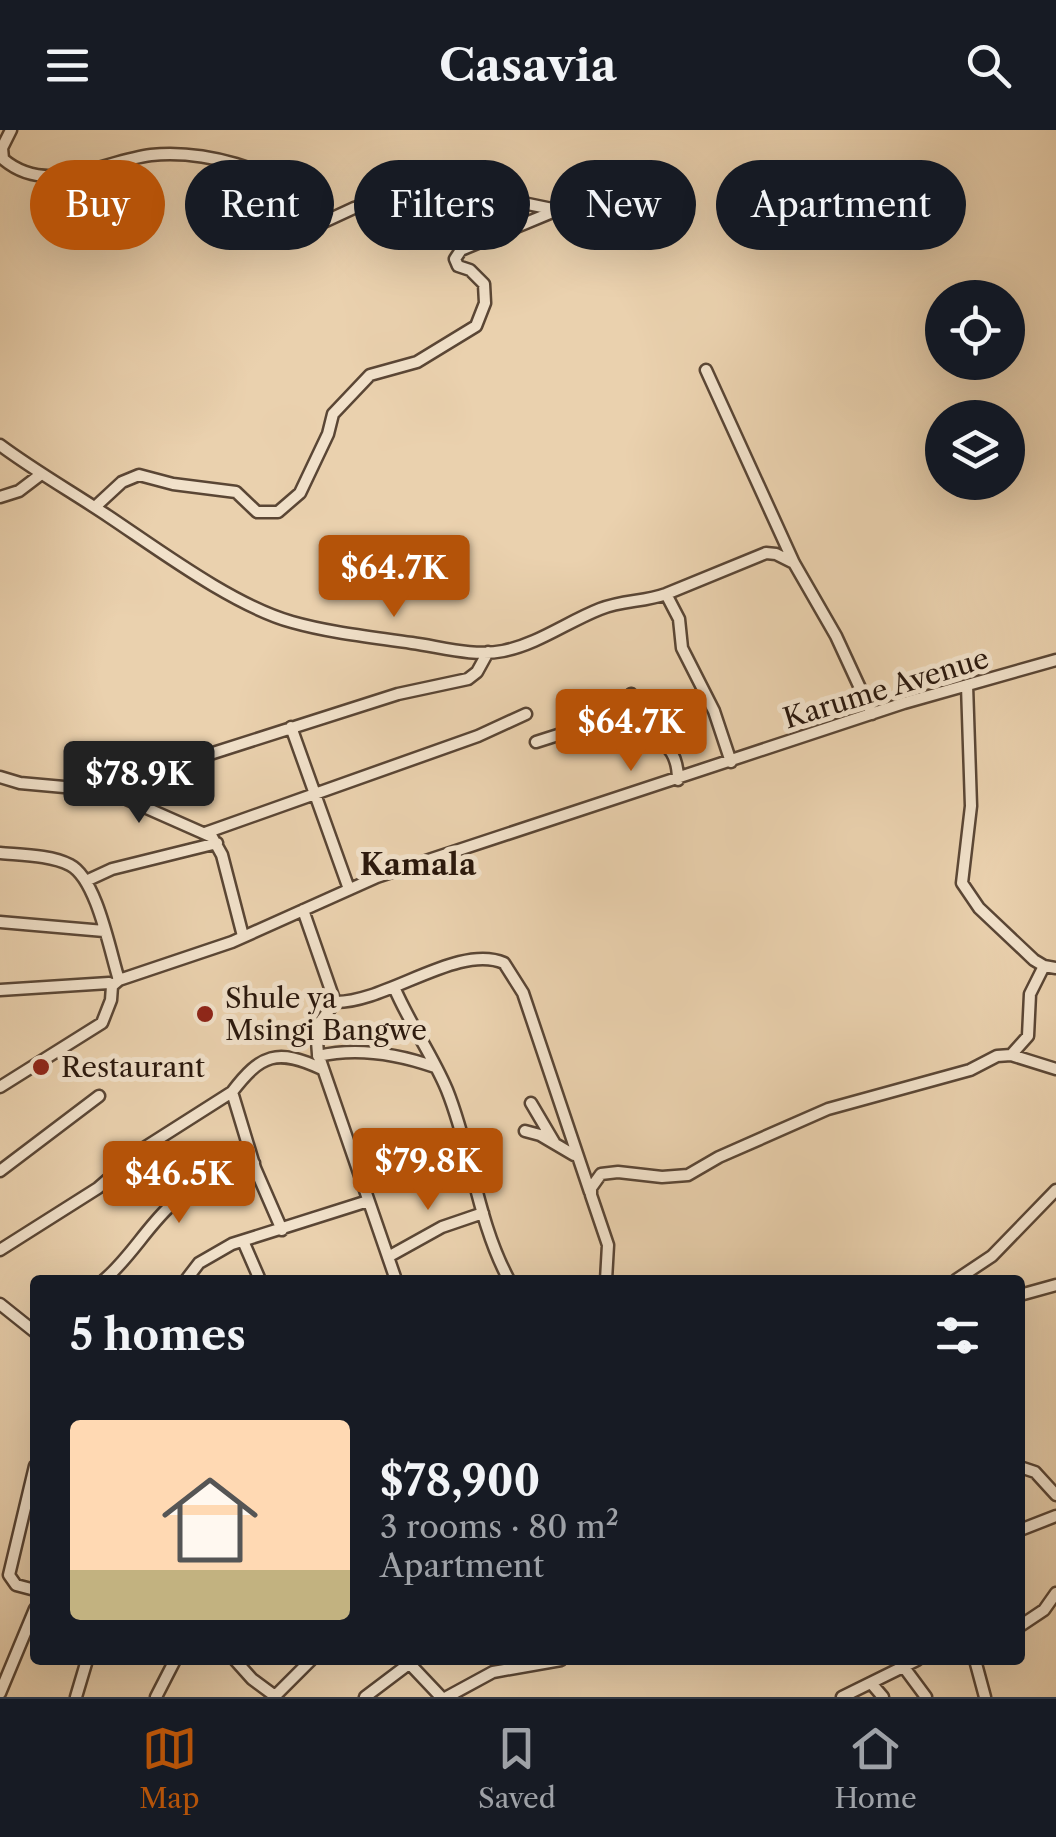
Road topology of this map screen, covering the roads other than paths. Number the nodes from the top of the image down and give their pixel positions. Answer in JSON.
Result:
{"nodes":[{"id":1,"x":11,"y":130,"type":"edge"},
{"id":2,"x":550,"y":209,"type":"edge"},
{"id":3,"x":550,"y":213,"type":"edge"},
{"id":4,"x":706,"y":370,"type":"dead end"},
{"id":5,"x":0,"y":445,"type":"edge"},
{"id":6,"x":40,"y":475,"type":"junction"},
{"id":7,"x":0,"y":497,"type":"edge"},
{"id":8,"x":95,"y":507,"type":"junction"},
{"id":9,"x":794,"y":563,"type":"junction"},
{"id":10,"x":666,"y":594,"type":"junction"},
{"id":11,"x":488,"y":652,"type":"junction"},
{"id":12,"x":1056,"y":660,"type":"edge"},
{"id":13,"x":967,"y":685,"type":"junction"},
{"id":14,"x":631,"y":694,"type":"dead end"},
{"id":15,"x":708,"y":700,"type":"junction"},
{"id":16,"x":526,"y":714,"type":"dead end"},
{"id":17,"x":872,"y":714,"type":"junction"},
{"id":18,"x":633,"y":720,"type":"junction"},
{"id":19,"x":291,"y":727,"type":"junction"},
{"id":20,"x":536,"y":742,"type":"dead end"},
{"id":21,"x":210,"y":754,"type":"dead end"},
{"id":22,"x":731,"y":762,"type":"junction"},
{"id":23,"x":1,"y":779,"type":"edge"},
{"id":24,"x":678,"y":780,"type":"junction"},
{"id":25,"x":315,"y":794,"type":"junction"},
{"id":26,"x":205,"y":833,"type":"junction"},
{"id":27,"x":218,"y":844,"type":"junction"},
{"id":28,"x":0,"y":853,"type":"edge"},
{"id":29,"x":86,"y":882,"type":"junction"},
{"id":30,"x":349,"y":890,"type":"junction"},
{"id":31,"x":303,"y":910,"type":"junction"},
{"id":32,"x":0,"y":922,"type":"edge"},
{"id":33,"x":104,"y":931,"type":"junction"},
{"id":34,"x":243,"y":936,"type":"junction"},
{"id":35,"x":1050,"y":967,"type":"edge"},
{"id":36,"x":115,"y":983,"type":"junction"},
{"id":37,"x":394,"y":987,"type":"junction"},
{"id":38,"x":0,"y":990,"type":"edge"},
{"id":39,"x":335,"y":1002,"type":"junction"},
{"id":40,"x":1011,"y":1054,"type":"junction"},
{"id":41,"x":318,"y":1056,"type":"junction"},
{"id":42,"x":322,"y":1068,"type":"junction"},
{"id":43,"x":435,"y":1068,"type":"junction"},
{"id":44,"x":1056,"y":1068,"type":"edge"},
{"id":45,"x":0,"y":1088,"type":"edge"},
{"id":46,"x":232,"y":1092,"type":"junction"},
{"id":47,"x":99,"y":1096,"type":"dead end"},
{"id":48,"x":531,"y":1103,"type":"dead end"},
{"id":49,"x":525,"y":1131,"type":"dead end"},
{"id":50,"x":554,"y":1143,"type":"junction"},
{"id":51,"x":576,"y":1157,"type":"junction"},
{"id":52,"x":254,"y":1163,"type":"junction"},
{"id":53,"x":0,"y":1171,"type":"edge"},
{"id":54,"x":608,"y":1172,"type":"junction"},
{"id":55,"x":1056,"y":1190,"type":"edge"},
{"id":56,"x":592,"y":1198,"type":"junction"},
{"id":57,"x":368,"y":1200,"type":"junction"},
{"id":58,"x":483,"y":1213,"type":"junction"},
{"id":59,"x":282,"y":1230,"type":"junction"},
{"id":60,"x":243,"y":1241,"type":"junction"},
{"id":61,"x":0,"y":1250,"type":"edge"},
{"id":62,"x":388,"y":1257,"type":"junction"},
{"id":63,"x":108,"y":1275,"type":"edge"},
{"id":64,"x":190,"y":1275,"type":"edge"},
{"id":65,"x":258,"y":1275,"type":"edge"},
{"id":66,"x":394,"y":1275,"type":"edge"},
{"id":67,"x":506,"y":1275,"type":"edge"},
{"id":68,"x":606,"y":1275,"type":"edge"},
{"id":69,"x":964,"y":1275,"type":"edge"},
{"id":70,"x":1056,"y":1285,"type":"edge"},
{"id":71,"x":1025,"y":1294,"type":"edge"},
{"id":72,"x":0,"y":1304,"type":"edge"},
{"id":73,"x":30,"y":1328,"type":"edge"},
{"id":74,"x":1025,"y":1469,"type":"edge"},
{"id":75,"x":30,"y":1485,"type":"edge"},
{"id":76,"x":1056,"y":1494,"type":"edge"},
{"id":77,"x":1056,"y":1516,"type":"edge"},
{"id":78,"x":1025,"y":1528,"type":"edge"},
{"id":79,"x":4,"y":1579,"type":"edge"},
{"id":80,"x":30,"y":1589,"type":"edge"},
{"id":81,"x":1056,"y":1593,"type":"edge"},
{"id":82,"x":1025,"y":1620,"type":"edge"},
{"id":83,"x":30,"y":1621,"type":"edge"},
{"id":84,"x":86,"y":1665,"type":"edge"},
{"id":85,"x":172,"y":1665,"type":"edge"},
{"id":86,"x":239,"y":1665,"type":"edge"},
{"id":87,"x":307,"y":1665,"type":"edge"},
{"id":88,"x":404,"y":1665,"type":"edge"},
{"id":89,"x":411,"y":1665,"type":"edge"},
{"id":90,"x":533,"y":1665,"type":"edge"},
{"id":91,"x":976,"y":1665,"type":"edge"},
{"id":92,"x":903,"y":1666,"type":"joint"},
{"id":93,"x":871,"y":1683,"type":"junction"},
{"id":94,"x":0,"y":1692,"type":"edge"},
{"id":95,"x":275,"y":1696,"type":"edge"},
{"id":96,"x":76,"y":1697,"type":"edge"},
{"id":97,"x":156,"y":1697,"type":"edge"},
{"id":98,"x":365,"y":1697,"type":"edge"},
{"id":99,"x":444,"y":1697,"type":"edge"},
{"id":100,"x":842,"y":1697,"type":"edge"},
{"id":101,"x":884,"y":1697,"type":"edge"},
{"id":102,"x":926,"y":1697,"type":"edge"},
{"id":103,"x":985,"y":1697,"type":"edge"}],
"edges":[{"from":1,"to":2,"type":"street"},
{"from":3,"to":8,"type":"street"},
{"from":4,"to":9,"type":"street"},
{"from":5,"to":6,"type":"street"},
{"from":6,"to":7,"type":"street"},
{"from":6,"to":8,"type":"street"},
{"from":8,"to":11,"type":"street"},
{"from":9,"to":10,"type":"street"},
{"from":9,"to":17,"type":"street"},
{"from":10,"to":11,"type":"street"},
{"from":10,"to":15,"type":"street"},
{"from":11,"to":19,"type":"street"},
{"from":12,"to":13,"type":"street","name":"Karume Avenue"},
{"from":13,"to":17,"type":"street","name":"Karume Avenue"},
{"from":13,"to":35,"type":"street"},
{"from":14,"to":18,"type":"street"},
{"from":15,"to":18,"type":"street"},
{"from":15,"to":22,"type":"street"},
{"from":16,"to":25,"type":"street"},
{"from":17,"to":22,"type":"street","name":"Karume Avenue"},
{"from":18,"to":20,"type":"street"},
{"from":18,"to":24,"type":"street"},
{"from":19,"to":21,"type":"street"},
{"from":19,"to":25,"type":"street"},
{"from":22,"to":24,"type":"street","name":"Karume Avenue"},
{"from":23,"to":26,"type":"street"},
{"from":24,"to":30,"type":"street","name":"Karume Avenue"},
{"from":25,"to":26,"type":"street"},
{"from":25,"to":30,"type":"street"},
{"from":26,"to":27,"type":"street"},
{"from":27,"to":29,"type":"street"},
{"from":27,"to":34,"type":"street"},
{"from":28,"to":29,"type":"street"},
{"from":29,"to":33,"type":"street"},
{"from":30,"to":31,"type":"street","name":"Karume Avenue"},
{"from":31,"to":34,"type":"street","name":"Karume Avenue"},
{"from":31,"to":39,"type":"street"},
{"from":32,"to":33,"type":"street"},
{"from":33,"to":36,"type":"street"},
{"from":34,"to":36,"type":"street","name":"Karume Avenue"},
{"from":35,"to":40,"type":"street"},
{"from":36,"to":38,"type":"street","name":"Karume Avenue"},
{"from":36,"to":45,"type":"street"},
{"from":37,"to":39,"type":"street"},
{"from":37,"to":43,"type":"street"},
{"from":37,"to":51,"type":"street"},
{"from":39,"to":41,"type":"street"},
{"from":40,"to":44,"type":"street"},
{"from":40,"to":54,"type":"street"},
{"from":41,"to":42,"type":"street"},
{"from":41,"to":43,"type":"street"},
{"from":42,"to":46,"type":"street"},
{"from":42,"to":57,"type":"street"},
{"from":43,"to":58,"type":"street"},
{"from":46,"to":52,"type":"street"},
{"from":46,"to":61,"type":"street"},
{"from":47,"to":53,"type":"street"},
{"from":48,"to":50,"type":"street"},
{"from":49,"to":50,"type":"street"},
{"from":50,"to":51,"type":"street"},
{"from":51,"to":54,"type":"street"},
{"from":51,"to":56,"type":"street"},
{"from":52,"to":59,"type":"street"},
{"from":52,"to":63,"type":"street"},
{"from":54,"to":56,"type":"street"},
{"from":55,"to":69,"type":"street"},
{"from":56,"to":68,"type":"street"},
{"from":57,"to":59,"type":"street"},
{"from":57,"to":62,"type":"street"},
{"from":58,"to":62,"type":"street"},
{"from":58,"to":67,"type":"street"},
{"from":59,"to":60,"type":"street"},
{"from":60,"to":64,"type":"street"},
{"from":60,"to":65,"type":"street"},
{"from":62,"to":66,"type":"street"},
{"from":70,"to":71,"type":"street"},
{"from":72,"to":73,"type":"street"},
{"from":74,"to":76,"type":"street"},
{"from":75,"to":79,"type":"street"},
{"from":77,"to":78,"type":"street"},
{"from":79,"to":80,"type":"street"},
{"from":81,"to":82,"type":"street"},
{"from":83,"to":94,"type":"street"},
{"from":84,"to":96,"type":"street"},
{"from":85,"to":97,"type":"street"},
{"from":86,"to":95,"type":"street"},
{"from":87,"to":95,"type":"street"},
{"from":88,"to":98,"type":"street"},
{"from":89,"to":99,"type":"street"},
{"from":90,"to":99,"type":"street"},
{"from":91,"to":103,"type":"street"},
{"from":92,"to":93,"type":"street"},
{"from":92,"to":102,"type":"street"},
{"from":93,"to":100,"type":"street"},
{"from":93,"to":101,"type":"street"}]}
